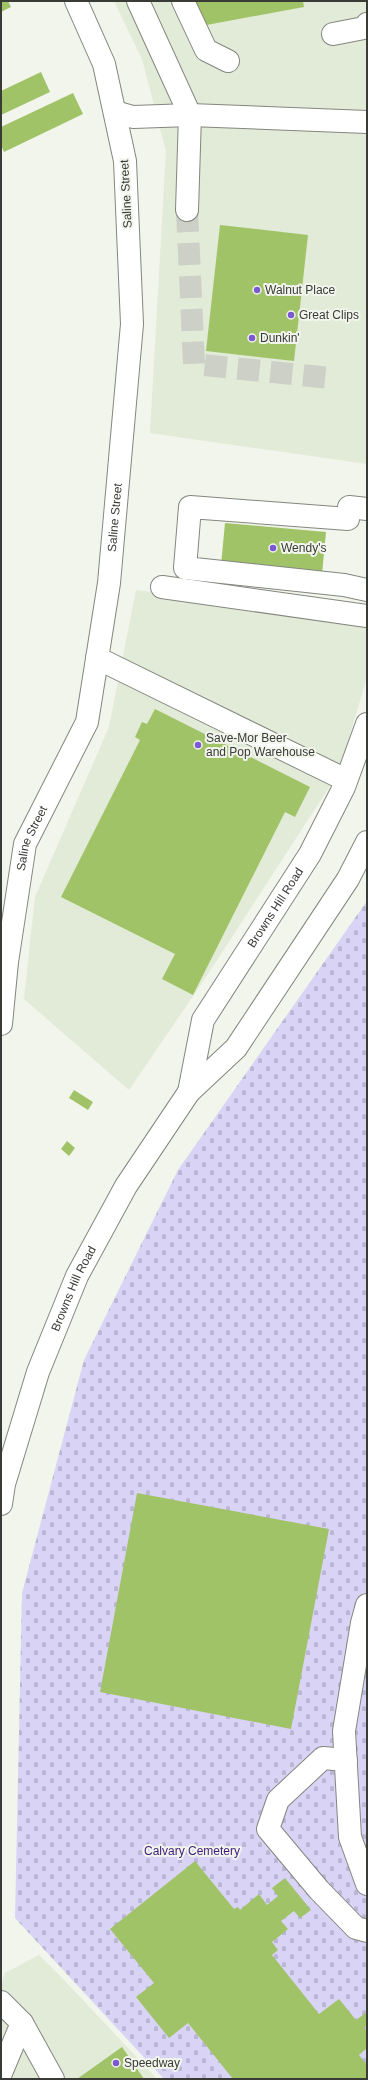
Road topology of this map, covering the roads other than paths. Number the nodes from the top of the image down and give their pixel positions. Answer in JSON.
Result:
{"nodes":[{"id":1,"x":76,"y":1,"type":"edge"},
{"id":2,"x":138,"y":1,"type":"edge"},
{"id":3,"x":183,"y":1,"type":"edge"},
{"id":4,"x":367,"y":24,"type":"edge"},
{"id":5,"x":334,"y":34,"type":"dead end"},
{"id":6,"x":228,"y":61,"type":"dead end"},
{"id":7,"x":115,"y":112,"type":"junction"},
{"id":8,"x":190,"y":115,"type":"junction"},
{"id":9,"x":367,"y":122,"type":"edge"},
{"id":10,"x":187,"y":210,"type":"tunnel mouth"},
{"id":11,"x":355,"y":512,"type":"edge"},
{"id":12,"x":344,"y":585,"type":"junction"},
{"id":13,"x":162,"y":587,"type":"dead end"},
{"id":14,"x":367,"y":590,"type":"edge"},
{"id":15,"x":360,"y":615,"type":"edge"},
{"id":16,"x":97,"y":658,"type":"junction"},
{"id":17,"x":367,"y":724,"type":"edge"},
{"id":18,"x":346,"y":780,"type":"junction"},
{"id":19,"x":367,"y":842,"type":"edge"},
{"id":20,"x":1,"y":1024,"type":"edge"},
{"id":21,"x":189,"y":1092,"type":"junction"},
{"id":22,"x":1,"y":1504,"type":"edge"},
{"id":23,"x":367,"y":1605,"type":"edge"},
{"id":24,"x":346,"y":1760,"type":"junction"},
{"id":25,"x":367,"y":1884,"type":"edge"},
{"id":26,"x":367,"y":1931,"type":"edge"},
{"id":27,"x":1,"y":2002,"type":"edge"},
{"id":28,"x":22,"y":2023,"type":"junction"},
{"id":29,"x":1,"y":2073,"type":"edge"},
{"id":30,"x":53,"y":2079,"type":"edge"}],
"edges":[{"from":1,"to":7,"type":"main road","name":"Saline Street"},
{"from":2,"to":8,"type":"main road"},
{"from":3,"to":6,"type":"main road"},
{"from":4,"to":5,"type":"main road"},
{"from":7,"to":8,"type":"main road"},
{"from":7,"to":16,"type":"main road","name":"Saline Street"},
{"from":8,"to":9,"type":"main road"},
{"from":8,"to":10,"type":"main road"},
{"from":11,"to":12,"type":"main road"},
{"from":12,"to":14,"type":"main road"},
{"from":12,"to":15,"type":"main road"},
{"from":13,"to":15,"type":"main road"},
{"from":16,"to":18,"type":"main road"},
{"from":16,"to":20,"type":"main road","name":"Saline Street"},
{"from":17,"to":18,"type":"main road","name":"Browns Hill Road"},
{"from":18,"to":21,"type":"main road","name":"Browns Hill Road"},
{"from":19,"to":21,"type":"main road","name":"Browns Hill Road"},
{"from":21,"to":22,"type":"main road","name":"Browns Hill Road"},
{"from":23,"to":24,"type":"main road"},
{"from":24,"to":25,"type":"main road"},
{"from":24,"to":26,"type":"main road"},
{"from":27,"to":28,"type":"main road"},
{"from":28,"to":29,"type":"main road"},
{"from":28,"to":30,"type":"main road"}]}
